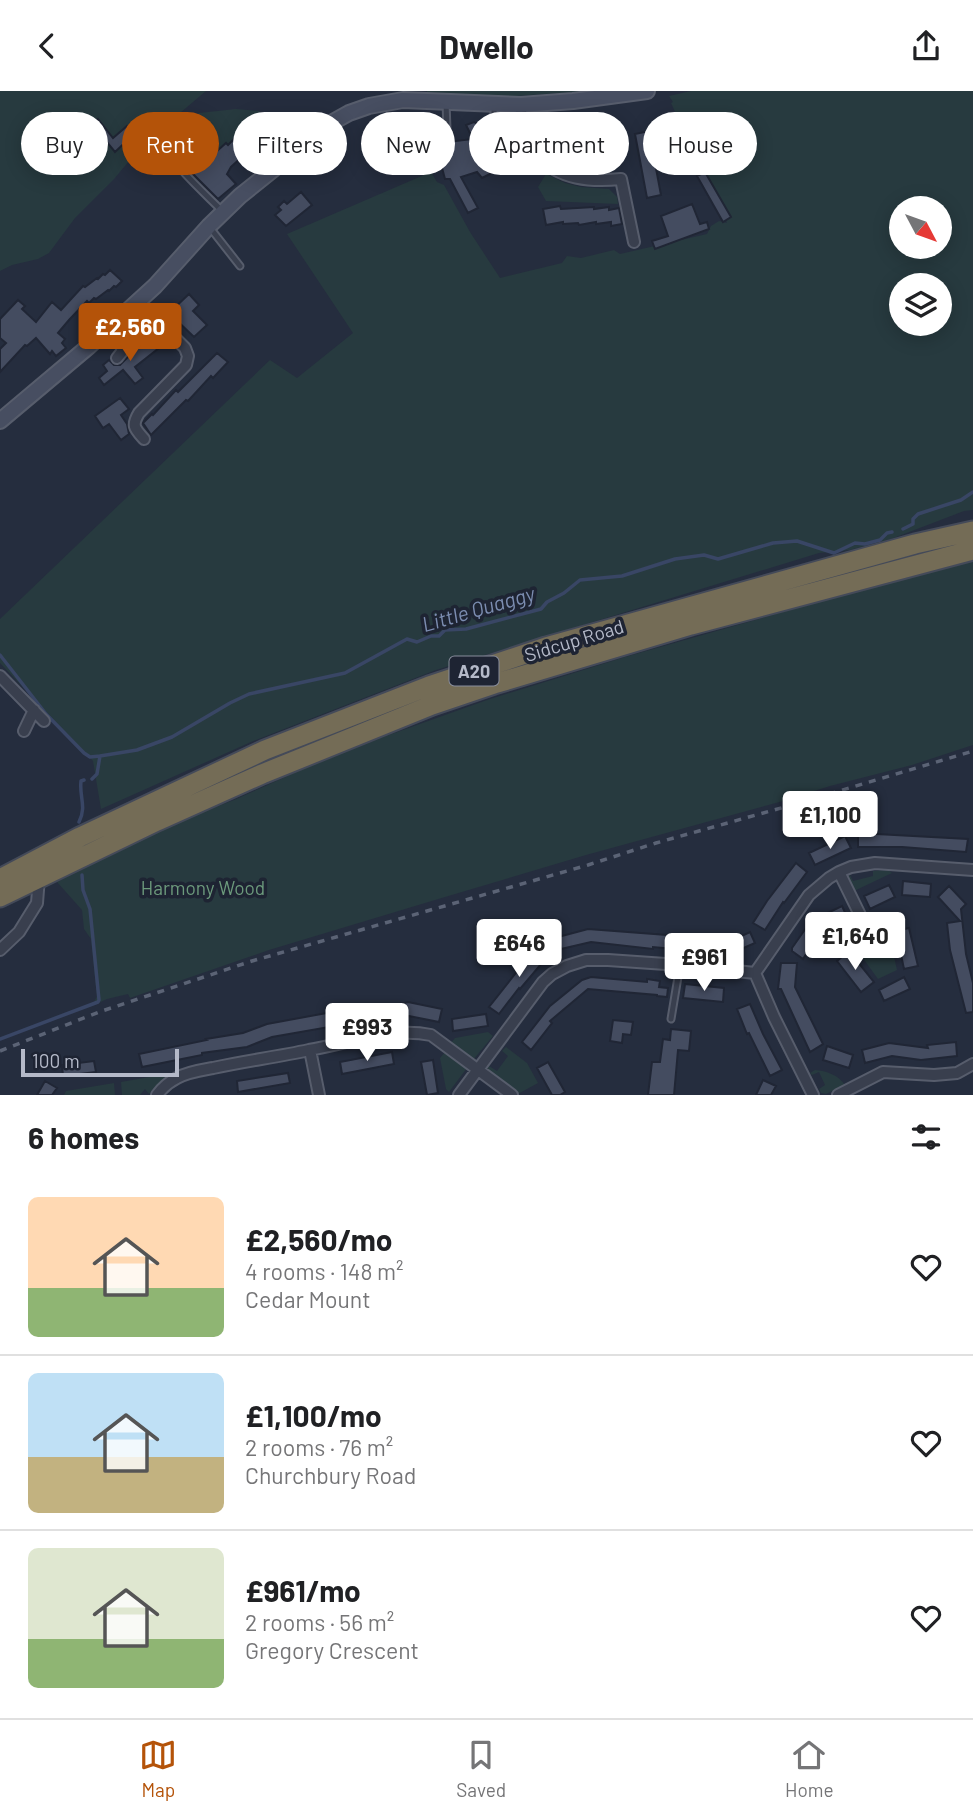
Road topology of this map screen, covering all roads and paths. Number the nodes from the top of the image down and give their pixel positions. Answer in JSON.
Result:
{"nodes":[{"id":1,"x":647,"y":91,"type":"edge"},
{"id":2,"x":400,"y":96,"type":"edge"},
{"id":3,"x":446,"y":103,"type":"junction"},
{"id":4,"x":495,"y":105,"type":"junction"},
{"id":5,"x":520,"y":105,"type":"junction"},
{"id":6,"x":446,"y":112,"type":"edge"},
{"id":7,"x":494,"y":112,"type":"edge"},
{"id":8,"x":188,"y":175,"type":"edge"},
{"id":9,"x":223,"y":212,"type":"junction"},
{"id":10,"x":209,"y":226,"type":"junction"},
{"id":11,"x":634,"y":242,"type":"dead end"},
{"id":12,"x":240,"y":265,"type":"dead end"},
{"id":13,"x":138,"y":301,"type":"junction"},
{"id":14,"x":154,"y":316,"type":"junction"},
{"id":15,"x":117,"y":358,"type":"dead end"},
{"id":16,"x":0,"y":421,"type":"edge"},
{"id":17,"x":144,"y":439,"type":"dead end"},
{"id":18,"x":973,"y":531,"type":"edge"},
{"id":19,"x":973,"y":550,"type":"edge"},
{"id":20,"x":0,"y":676,"type":"edge"},
{"id":21,"x":34,"y":710,"type":"junction"},
{"id":22,"x":44,"y":721,"type":"dead end"},
{"id":23,"x":24,"y":731,"type":"dead end"},
{"id":24,"x":973,"y":870,"type":"edge"},
{"id":25,"x":839,"y":872,"type":"junction"},
{"id":26,"x":40,"y":877,"type":"junction"},
{"id":27,"x":0,"y":879,"type":"edge"},
{"id":28,"x":0,"y":897,"type":"edge"},
{"id":29,"x":865,"y":925,"type":"dead end"},
{"id":30,"x":0,"y":950,"type":"edge"},
{"id":31,"x":680,"y":965,"type":"junction"},
{"id":32,"x":755,"y":973,"type":"junction"},
{"id":33,"x":671,"y":1019,"type":"dead end"},
{"id":34,"x":310,"y":1050,"type":"junction"},
{"id":35,"x":973,"y":1064,"type":"edge"},
{"id":36,"x":478,"y":1070,"type":"junction"},
{"id":37,"x":157,"y":1095,"type":"edge"},
{"id":38,"x":319,"y":1095,"type":"edge"},
{"id":39,"x":459,"y":1095,"type":"edge"},
{"id":40,"x":512,"y":1095,"type":"edge"},
{"id":41,"x":813,"y":1095,"type":"edge"},
{"id":42,"x":838,"y":1095,"type":"edge"}],
"edges":[{"from":1,"to":5,"type":"street"},
{"from":2,"to":3,"type":"street"},
{"from":2,"to":9,"type":"street"},
{"from":3,"to":4,"type":"street"},
{"from":3,"to":6,"type":"lane"},
{"from":4,"to":5,"type":"street"},
{"from":4,"to":7,"type":"lane"},
{"from":5,"to":11,"type":"street"},
{"from":8,"to":9,"type":"lane"},
{"from":9,"to":10,"type":"street"},
{"from":10,"to":12,"type":"lane"},
{"from":10,"to":13,"type":"street"},
{"from":13,"to":14,"type":"street"},
{"from":13,"to":16,"type":"street"},
{"from":14,"to":15,"type":"street"},
{"from":14,"to":17,"type":"street"},
{"from":18,"to":27,"type":"highway","name":"Sidcup Road","number":"A20"},
{"from":19,"to":26,"type":"highway","name":"Sidcup Road","number":"A20"},
{"from":20,"to":21,"type":"street"},
{"from":21,"to":22,"type":"street"},
{"from":21,"to":23,"type":"street"},
{"from":24,"to":25,"type":"street"},
{"from":25,"to":29,"type":"street"},
{"from":25,"to":32,"type":"street"},
{"from":26,"to":28,"type":"highway","name":"Sidcup Road","number":"A20"},
{"from":26,"to":30,"type":"street"},
{"from":31,"to":32,"type":"street"},
{"from":31,"to":33,"type":"lane"},
{"from":31,"to":36,"type":"street"},
{"from":32,"to":41,"type":"street"},
{"from":34,"to":36,"type":"street"},
{"from":34,"to":37,"type":"street"},
{"from":34,"to":38,"type":"street"},
{"from":35,"to":42,"type":"street"},
{"from":36,"to":39,"type":"street"},
{"from":36,"to":40,"type":"street"}]}
